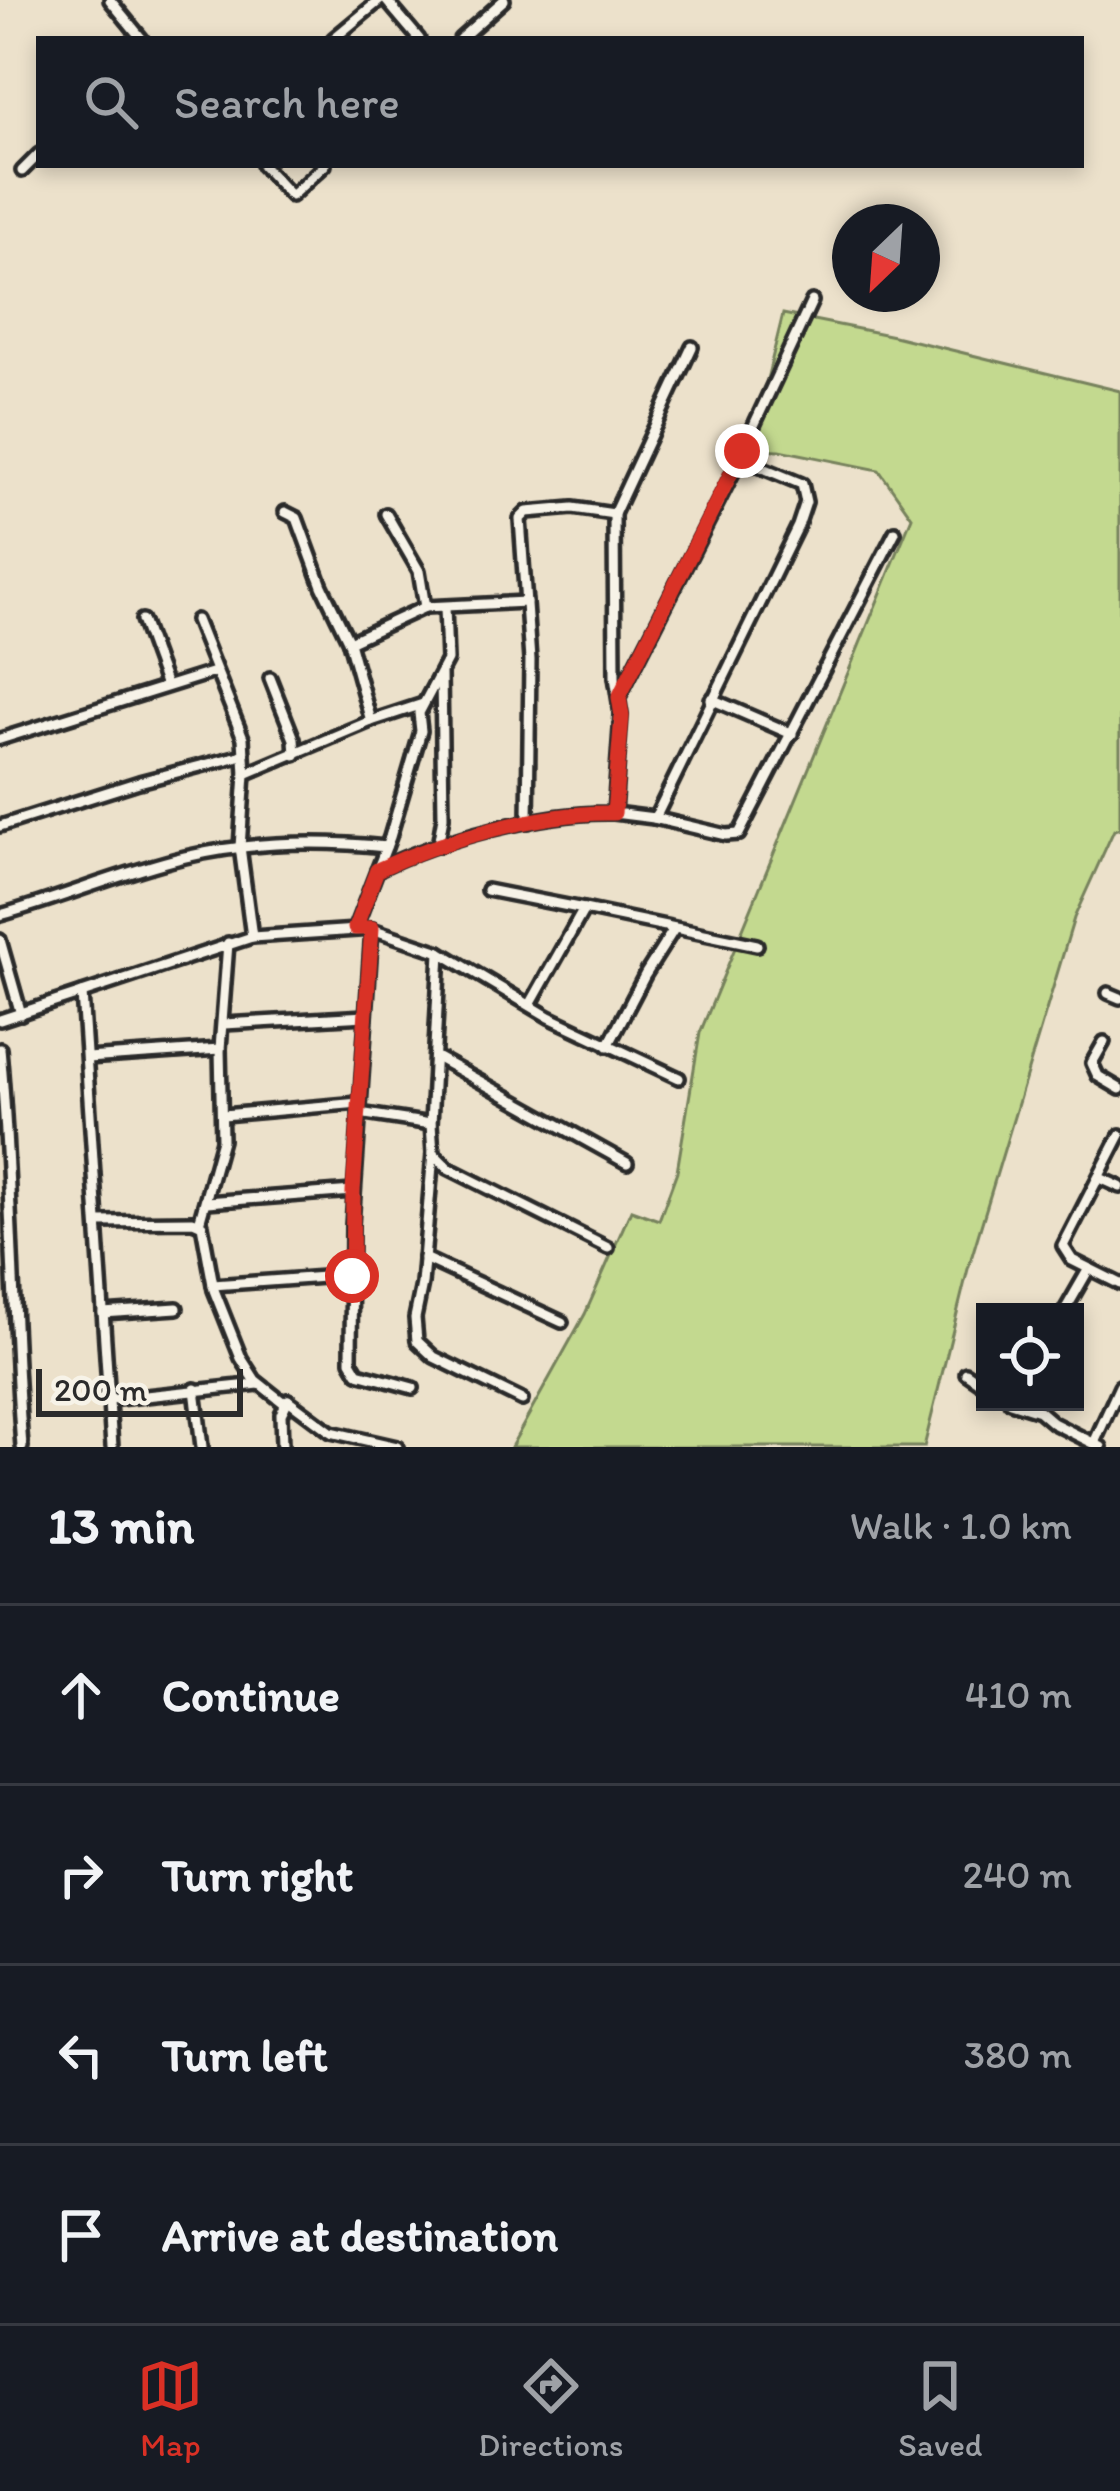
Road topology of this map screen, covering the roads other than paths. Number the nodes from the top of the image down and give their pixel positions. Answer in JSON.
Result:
{"nodes":[{"id":1,"x":383,"y":0,"type":"edge"},
{"id":2,"x":505,"y":0,"type":"edge"},
{"id":3,"x":116,"y":2,"type":"edge"},
{"id":4,"x":140,"y":36,"type":"edge"},
{"id":5,"x":337,"y":36,"type":"edge"},
{"id":6,"x":416,"y":36,"type":"edge"},
{"id":7,"x":463,"y":36,"type":"edge"},
{"id":8,"x":36,"y":157,"type":"edge"},
{"id":9,"x":265,"y":168,"type":"edge"},
{"id":10,"x":322,"y":168,"type":"edge"},
{"id":11,"x":22,"y":171,"type":"dead end"},
{"id":12,"x":812,"y":301,"type":"dead end"},
{"id":13,"x":692,"y":347,"type":"dead end"},
{"id":14,"x":742,"y":454,"type":"junction"},
{"id":15,"x":285,"y":512,"type":"dead end"},
{"id":16,"x":386,"y":514,"type":"dead end"},
{"id":17,"x":614,"y":514,"type":"junction"},
{"id":18,"x":895,"y":532,"type":"dead end"},
{"id":19,"x":526,"y":602,"type":"junction"},
{"id":20,"x":425,"y":608,"type":"junction"},
{"id":21,"x":445,"y":608,"type":"junction"},
{"id":22,"x":142,"y":620,"type":"dead end"},
{"id":23,"x":196,"y":620,"type":"dead end"},
{"id":24,"x":349,"y":642,"type":"junction"},
{"id":25,"x":214,"y":672,"type":"junction"},
{"id":26,"x":441,"y":673,"type":"junction"},
{"id":27,"x":270,"y":678,"type":"dead end"},
{"id":28,"x":166,"y":686,"type":"junction"},
{"id":29,"x":619,"y":697,"type":"junction"},
{"id":30,"x":711,"y":699,"type":"junction"},
{"id":31,"x":423,"y":704,"type":"junction"},
{"id":32,"x":371,"y":721,"type":"junction"},
{"id":33,"x":444,"y":728,"type":"junction"},
{"id":34,"x":421,"y":731,"type":"junction"},
{"id":35,"x":792,"y":734,"type":"junction"},
{"id":36,"x":0,"y":739,"type":"edge"},
{"id":37,"x":243,"y":755,"type":"junction"},
{"id":38,"x":295,"y":755,"type":"junction"},
{"id":39,"x":245,"y":774,"type":"junction"},
{"id":40,"x":614,"y":813,"type":"junction"},
{"id":41,"x":654,"y":818,"type":"junction"},
{"id":42,"x":528,"y":822,"type":"junction"},
{"id":43,"x":0,"y":826,"type":"edge"},
{"id":44,"x":438,"y":846,"type":"junction"},
{"id":45,"x":240,"y":847,"type":"junction"},
{"id":46,"x":386,"y":847,"type":"junction"},
{"id":47,"x":377,"y":870,"type":"junction"},
{"id":48,"x":487,"y":890,"type":"dead end"},
{"id":49,"x":584,"y":909,"type":"junction"},
{"id":50,"x":0,"y":915,"type":"edge"},
{"id":51,"x":355,"y":928,"type":"junction"},
{"id":52,"x":372,"y":928,"type":"junction"},
{"id":53,"x":674,"y":928,"type":"junction"},
{"id":54,"x":252,"y":937,"type":"junction"},
{"id":55,"x":0,"y":940,"type":"edge"},
{"id":56,"x":228,"y":943,"type":"junction"},
{"id":57,"x":757,"y":945,"type":"dead end"},
{"id":58,"x":440,"y":952,"type":"junction"},
{"id":59,"x":1108,"y":993,"type":"dead end"},
{"id":60,"x":82,"y":994,"type":"junction"},
{"id":61,"x":1120,"y":998,"type":"edge"},
{"id":62,"x":530,"y":1005,"type":"junction"},
{"id":63,"x":21,"y":1014,"type":"junction"},
{"id":64,"x":366,"y":1016,"type":"junction"},
{"id":65,"x":0,"y":1020,"type":"edge"},
{"id":66,"x":224,"y":1024,"type":"junction"},
{"id":67,"x":1104,"y":1042,"type":"dead end"},
{"id":68,"x":608,"y":1046,"type":"junction"},
{"id":69,"x":0,"y":1049,"type":"edge"},
{"id":70,"x":220,"y":1049,"type":"junction"},
{"id":71,"x":436,"y":1057,"type":"junction"},
{"id":72,"x":87,"y":1058,"type":"junction"},
{"id":73,"x":679,"y":1078,"type":"dead end"},
{"id":74,"x":1120,"y":1089,"type":"edge"},
{"id":75,"x":359,"y":1108,"type":"junction"},
{"id":76,"x":223,"y":1115,"type":"junction"},
{"id":77,"x":430,"y":1124,"type":"junction"},
{"id":78,"x":1120,"y":1135,"type":"edge"},
{"id":79,"x":433,"y":1153,"type":"junction"},
{"id":80,"x":627,"y":1163,"type":"dead end"},
{"id":81,"x":1093,"y":1185,"type":"junction"},
{"id":82,"x":1120,"y":1187,"type":"edge"},
{"id":83,"x":353,"y":1191,"type":"junction"},
{"id":84,"x":207,"y":1202,"type":"junction"},
{"id":85,"x":98,"y":1222,"type":"junction"},
{"id":86,"x":200,"y":1223,"type":"junction"},
{"id":87,"x":608,"y":1247,"type":"dead end"},
{"id":88,"x":424,"y":1258,"type":"junction"},
{"id":89,"x":1087,"y":1272,"type":"dead end"},
{"id":90,"x":352,"y":1276,"type":"junction"},
{"id":91,"x":1120,"y":1284,"type":"edge"},
{"id":92,"x":214,"y":1285,"type":"junction"},
{"id":93,"x":1069,"y":1303,"type":"edge"},
{"id":94,"x":177,"y":1308,"type":"dead end"},
{"id":95,"x":104,"y":1312,"type":"junction"},
{"id":96,"x":562,"y":1322,"type":"dead end"},
{"id":97,"x":966,"y":1373,"type":"dead end"},
{"id":98,"x":976,"y":1380,"type":"edge"},
{"id":99,"x":259,"y":1384,"type":"junction"},
{"id":100,"x":1120,"y":1386,"type":"edge"},
{"id":101,"x":413,"y":1388,"type":"dead end"},
{"id":102,"x":195,"y":1389,"type":"junction"},
{"id":103,"x":108,"y":1400,"type":"junction"},
{"id":104,"x":288,"y":1400,"type":"junction"},
{"id":105,"x":522,"y":1400,"type":"dead end"},
{"id":106,"x":1037,"y":1411,"type":"edge"},
{"id":107,"x":367,"y":1443,"type":"edge"},
{"id":108,"x":1097,"y":1445,"type":"edge"},
{"id":109,"x":22,"y":1447,"type":"edge"},
{"id":110,"x":112,"y":1447,"type":"edge"},
{"id":111,"x":202,"y":1447,"type":"edge"},
{"id":112,"x":282,"y":1447,"type":"edge"},
{"id":113,"x":397,"y":1447,"type":"edge"}],
"edges":[{"from":1,"to":5,"type":"street"},
{"from":1,"to":6,"type":"street"},
{"from":2,"to":7,"type":"street"},
{"from":3,"to":4,"type":"street"},
{"from":8,"to":11,"type":"street"},
{"from":9,"to":10,"type":"street"},
{"from":12,"to":14,"type":"street"},
{"from":13,"to":17,"type":"street"},
{"from":14,"to":29,"type":"street"},
{"from":14,"to":30,"type":"street"},
{"from":15,"to":24,"type":"street"},
{"from":16,"to":20,"type":"street"},
{"from":17,"to":19,"type":"street"},
{"from":17,"to":29,"type":"street"},
{"from":18,"to":35,"type":"street"},
{"from":19,"to":21,"type":"street"},
{"from":19,"to":42,"type":"street"},
{"from":20,"to":21,"type":"street"},
{"from":20,"to":24,"type":"street"},
{"from":21,"to":26,"type":"street"},
{"from":22,"to":28,"type":"street"},
{"from":23,"to":25,"type":"street"},
{"from":24,"to":32,"type":"street"},
{"from":25,"to":28,"type":"street"},
{"from":25,"to":37,"type":"street"},
{"from":26,"to":31,"type":"street"},
{"from":26,"to":33,"type":"street"},
{"from":27,"to":38,"type":"street"},
{"from":28,"to":36,"type":"street"},
{"from":29,"to":40,"type":"street"},
{"from":30,"to":35,"type":"street"},
{"from":30,"to":41,"type":"street"},
{"from":31,"to":32,"type":"street"},
{"from":31,"to":34,"type":"street"},
{"from":32,"to":38,"type":"street"},
{"from":33,"to":34,"type":"street"},
{"from":33,"to":44,"type":"street"},
{"from":34,"to":46,"type":"street"},
{"from":35,"to":41,"type":"street"},
{"from":37,"to":39,"type":"street"},
{"from":37,"to":43,"type":"street"},
{"from":38,"to":39,"type":"street"},
{"from":39,"to":45,"type":"street"},
{"from":40,"to":41,"type":"street"},
{"from":40,"to":42,"type":"street"},
{"from":42,"to":44,"type":"street"},
{"from":44,"to":47,"type":"street"},
{"from":45,"to":46,"type":"street"},
{"from":45,"to":50,"type":"street"},
{"from":45,"to":54,"type":"street"},
{"from":46,"to":47,"type":"street"},
{"from":47,"to":51,"type":"street"},
{"from":48,"to":49,"type":"street"},
{"from":49,"to":53,"type":"street"},
{"from":49,"to":62,"type":"street"},
{"from":51,"to":52,"type":"street"},
{"from":51,"to":54,"type":"street"},
{"from":52,"to":58,"type":"street"},
{"from":52,"to":64,"type":"street"},
{"from":53,"to":57,"type":"street"},
{"from":53,"to":68,"type":"street"},
{"from":54,"to":56,"type":"street"},
{"from":55,"to":63,"type":"street"},
{"from":56,"to":60,"type":"street"},
{"from":56,"to":66,"type":"street"},
{"from":58,"to":62,"type":"street"},
{"from":58,"to":71,"type":"street"},
{"from":59,"to":61,"type":"street"},
{"from":60,"to":63,"type":"street"},
{"from":60,"to":72,"type":"street"},
{"from":62,"to":68,"type":"street"},
{"from":63,"to":65,"type":"street"},
{"from":64,"to":66,"type":"street"},
{"from":64,"to":75,"type":"street"},
{"from":66,"to":70,"type":"street"},
{"from":67,"to":74,"type":"street"},
{"from":68,"to":73,"type":"street"},
{"from":69,"to":109,"type":"street"},
{"from":70,"to":72,"type":"street"},
{"from":70,"to":76,"type":"street"},
{"from":71,"to":77,"type":"street"},
{"from":71,"to":80,"type":"street"},
{"from":72,"to":85,"type":"street"},
{"from":75,"to":76,"type":"street"},
{"from":75,"to":77,"type":"street"},
{"from":75,"to":83,"type":"street"},
{"from":76,"to":84,"type":"street"},
{"from":77,"to":79,"type":"street"},
{"from":78,"to":81,"type":"street"},
{"from":79,"to":87,"type":"street"},
{"from":79,"to":88,"type":"street"},
{"from":81,"to":82,"type":"street"},
{"from":81,"to":91,"type":"street"},
{"from":83,"to":84,"type":"street"},
{"from":83,"to":90,"type":"street"},
{"from":84,"to":86,"type":"street"},
{"from":85,"to":86,"type":"street"},
{"from":85,"to":95,"type":"street"},
{"from":86,"to":92,"type":"street"},
{"from":88,"to":96,"type":"street"},
{"from":88,"to":105,"type":"street"},
{"from":89,"to":93,"type":"street"},
{"from":90,"to":92,"type":"street"},
{"from":90,"to":101,"type":"street"},
{"from":92,"to":99,"type":"street"},
{"from":94,"to":95,"type":"street"},
{"from":95,"to":103,"type":"street"},
{"from":97,"to":98,"type":"street"},
{"from":99,"to":102,"type":"street"},
{"from":99,"to":104,"type":"street"},
{"from":100,"to":108,"type":"street"},
{"from":102,"to":103,"type":"street"},
{"from":102,"to":111,"type":"street"},
{"from":103,"to":110,"type":"street"},
{"from":104,"to":107,"type":"street"},
{"from":104,"to":112,"type":"street"},
{"from":106,"to":108,"type":"street"},
{"from":107,"to":113,"type":"street"}]}
